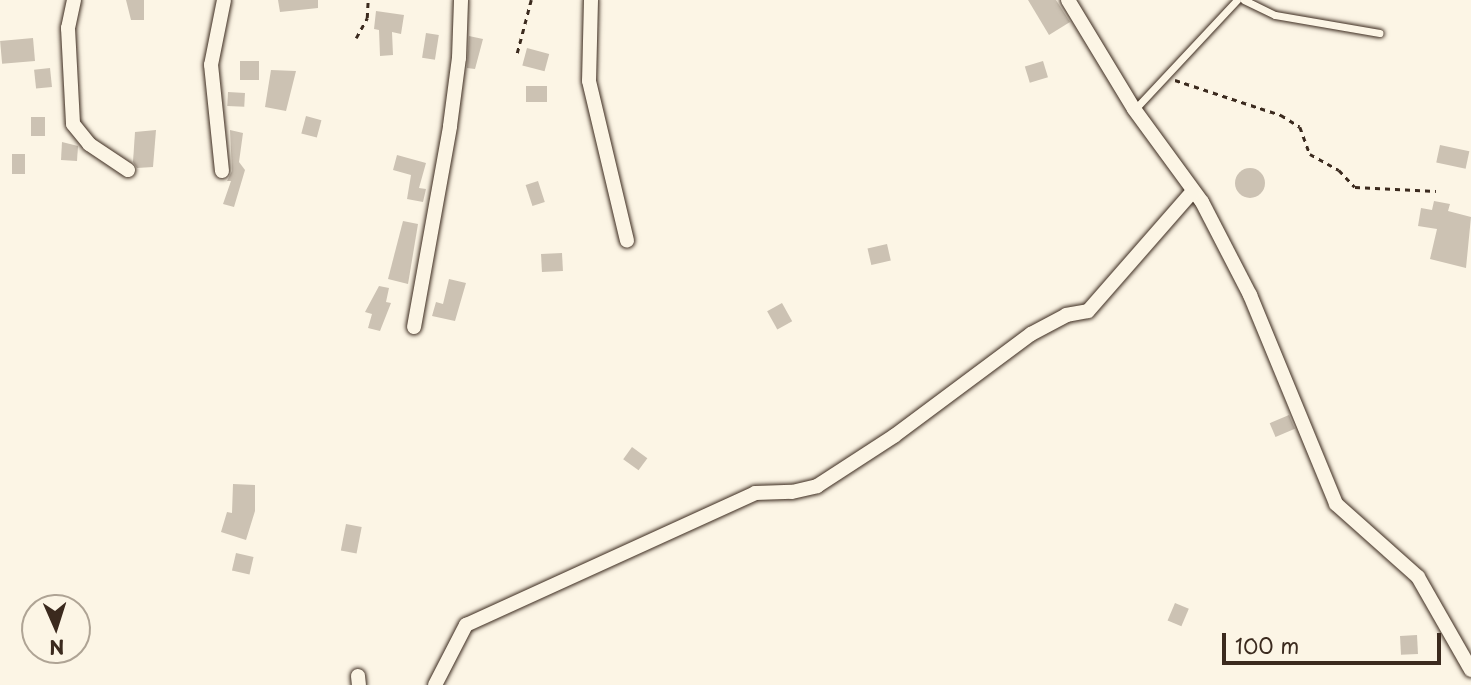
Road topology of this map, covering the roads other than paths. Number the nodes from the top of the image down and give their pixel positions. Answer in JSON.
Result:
{"nodes":[{"id":1,"x":74,"y":0,"type":"edge"},
{"id":2,"x":224,"y":0,"type":"edge"},
{"id":3,"x":461,"y":0,"type":"edge"},
{"id":4,"x":591,"y":0,"type":"edge"},
{"id":5,"x":1068,"y":0,"type":"edge"},
{"id":6,"x":1237,"y":0,"type":"edge"},
{"id":7,"x":1244,"y":0,"type":"edge"},
{"id":8,"x":1379,"y":33,"type":"dead end"},
{"id":9,"x":1134,"y":109,"type":"junction"},
{"id":10,"x":128,"y":170,"type":"dead end"},
{"id":11,"x":222,"y":171,"type":"dead end"},
{"id":12,"x":1193,"y":191,"type":"junction"},
{"id":13,"x":628,"y":241,"type":"dead end"},
{"id":14,"x":414,"y":327,"type":"dead end"},
{"id":15,"x":1471,"y":670,"type":"edge"},
{"id":16,"x":435,"y":685,"type":"edge"}],
"edges":[{"from":1,"to":10,"type":"street"},
{"from":2,"to":11,"type":"street"},
{"from":3,"to":14,"type":"street"},
{"from":4,"to":13,"type":"street"},
{"from":5,"to":9,"type":"street"},
{"from":6,"to":9,"type":"lane"},
{"from":7,"to":8,"type":"lane"},
{"from":9,"to":12,"type":"street"},
{"from":12,"to":15,"type":"street"},
{"from":12,"to":16,"type":"street"}]}
